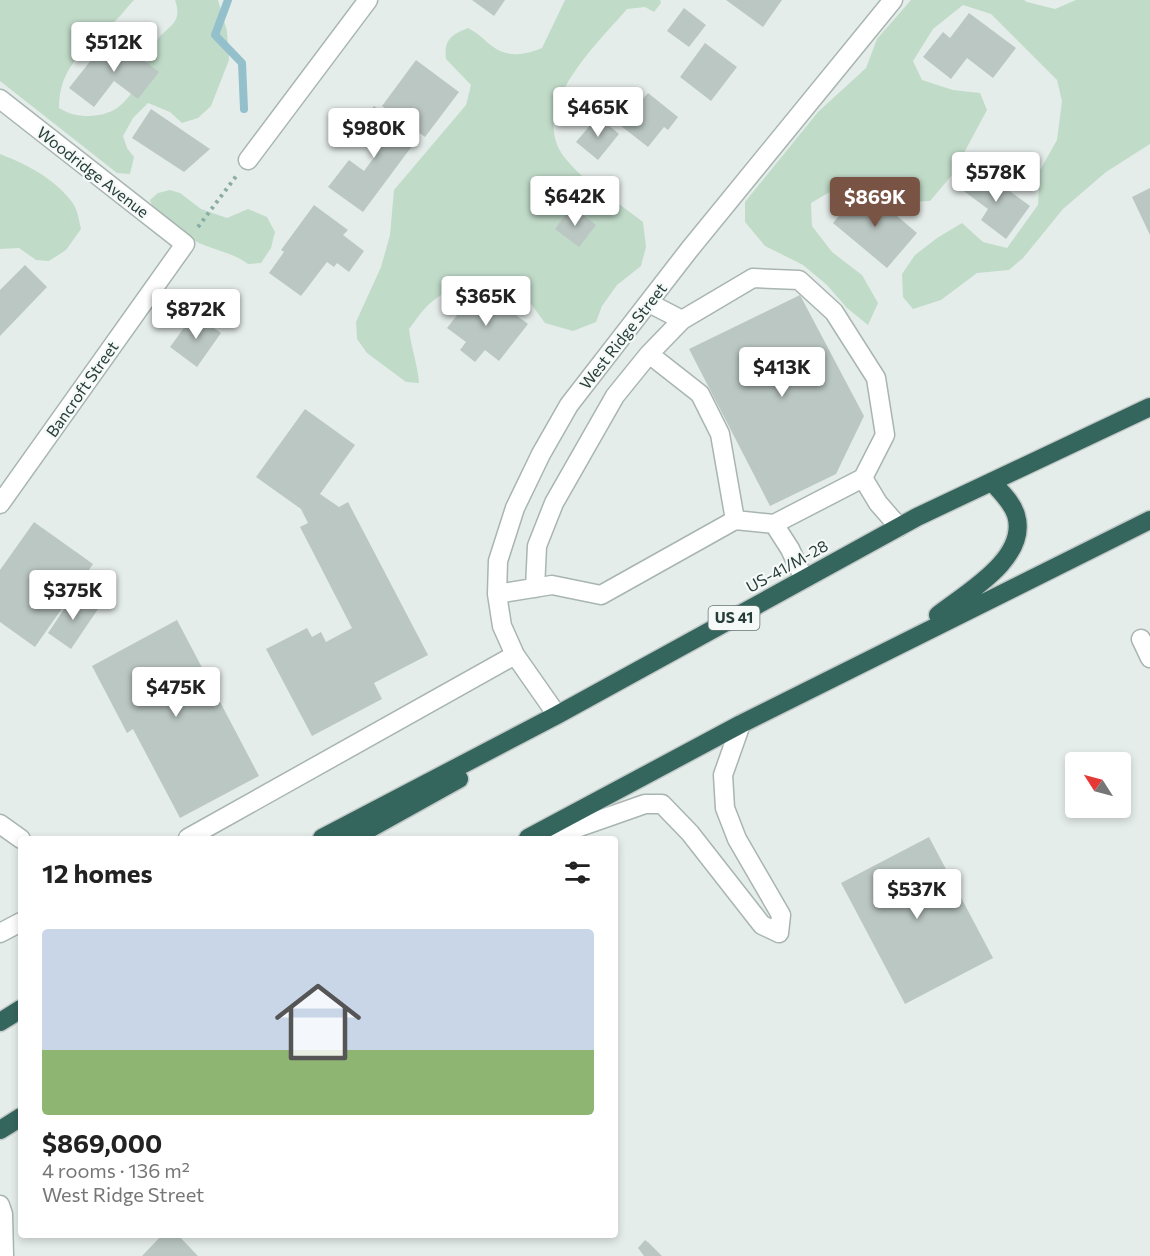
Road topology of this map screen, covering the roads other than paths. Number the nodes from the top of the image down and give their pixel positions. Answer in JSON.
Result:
{"nodes":[{"id":1,"x":368,"y":0,"type":"edge"},
{"id":2,"x":892,"y":0,"type":"edge"},
{"id":3,"x":0,"y":99,"type":"edge"},
{"id":4,"x":248,"y":160,"type":"road end"},
{"id":5,"x":185,"y":244,"type":"joint"},
{"id":6,"x":649,"y":303,"type":"junction"},
{"id":7,"x":682,"y":320,"type":"junction"},
{"id":8,"x":649,"y":354,"type":"junction"},
{"id":9,"x":1150,"y":407,"type":"edge"},
{"id":10,"x":863,"y":478,"type":"junction"},
{"id":11,"x":992,"y":482,"type":"junction"},
{"id":12,"x":0,"y":504,"type":"edge"},
{"id":13,"x":735,"y":520,"type":"junction"},
{"id":14,"x":1150,"y":520,"type":"edge"},
{"id":15,"x":774,"y":524,"type":"junction"},
{"id":16,"x":899,"y":527,"type":"junction"},
{"id":17,"x":804,"y":579,"type":"junction"},
{"id":18,"x":535,"y":588,"type":"junction"},
{"id":19,"x":497,"y":594,"type":"junction"},
{"id":20,"x":1141,"y":639,"type":"dead end"},
{"id":21,"x":900,"y":643,"type":"junction"},
{"id":22,"x":515,"y":656,"type":"junction"},
{"id":23,"x":1150,"y":658,"type":"edge"},
{"id":24,"x":558,"y":715,"type":"junction"},
{"id":25,"x":741,"y":723,"type":"junction"},
{"id":26,"x":513,"y":738,"type":"junction"},
{"id":27,"x":0,"y":824,"type":"edge"},
{"id":28,"x":192,"y":836,"type":"edge"},
{"id":29,"x":326,"y":836,"type":"edge"},
{"id":30,"x":357,"y":836,"type":"edge"},
{"id":31,"x":532,"y":836,"type":"edge"},
{"id":32,"x":554,"y":836,"type":"edge"},
{"id":33,"x":18,"y":837,"type":"edge"},
{"id":34,"x":18,"y":923,"type":"edge"},
{"id":35,"x":0,"y":933,"type":"edge"},
{"id":36,"x":18,"y":1011,"type":"edge"},
{"id":37,"x":0,"y":1022,"type":"edge"},
{"id":38,"x":18,"y":1120,"type":"edge"},
{"id":39,"x":0,"y":1130,"type":"edge"},
{"id":40,"x":0,"y":1205,"type":"edge"},
{"id":41,"x":4,"y":1256,"type":"edge"}],
"edges":[{"from":1,"to":4,"type":"street"},
{"from":2,"to":6,"type":"street","name":"West Ridge Street"},
{"from":3,"to":5,"type":"street","name":"Woodridge Avenue"},
{"from":5,"to":12,"type":"street","name":"Bancroft Street"},
{"from":6,"to":7,"type":"street"},
{"from":6,"to":19,"type":"street","name":"West Ridge Street"},
{"from":7,"to":8,"type":"street"},
{"from":7,"to":10,"type":"street"},
{"from":8,"to":13,"type":"street"},
{"from":8,"to":18,"type":"street"},
{"from":9,"to":11,"type":"highway","name":"US-41/M-28","number":"US 41"},
{"from":10,"to":15,"type":"street"},
{"from":10,"to":16,"type":"street"},
{"from":11,"to":16,"type":"highway","name":"US-41/M-28","number":"US 41"},
{"from":11,"to":21,"type":"highway"},
{"from":13,"to":15,"type":"street"},
{"from":13,"to":18,"type":"street"},
{"from":14,"to":21,"type":"highway"},
{"from":15,"to":17,"type":"street"},
{"from":16,"to":17,"type":"highway","name":"US-41/M-28","number":"US 41"},
{"from":17,"to":24,"type":"highway","name":"US-41/M-28","number":"US 41"},
{"from":18,"to":19,"type":"street"},
{"from":19,"to":22,"type":"street","name":"West Ridge Street"},
{"from":20,"to":23,"type":"street"},
{"from":21,"to":25,"type":"highway"},
{"from":22,"to":24,"type":"street","name":"West Ridge Street"},
{"from":22,"to":28,"type":"street"},
{"from":24,"to":26,"type":"highway","name":"US-41/M-28","number":"US 41"},
{"from":25,"to":31,"type":"highway"},
{"from":25,"to":32,"type":"street"},
{"from":26,"to":29,"type":"highway","name":"US-41/M-28","number":"US 41"},
{"from":26,"to":30,"type":"highway"},
{"from":27,"to":33,"type":"street"},
{"from":34,"to":35,"type":"street"},
{"from":36,"to":37,"type":"highway"},
{"from":38,"to":39,"type":"highway"},
{"from":40,"to":41,"type":"street"}]}
